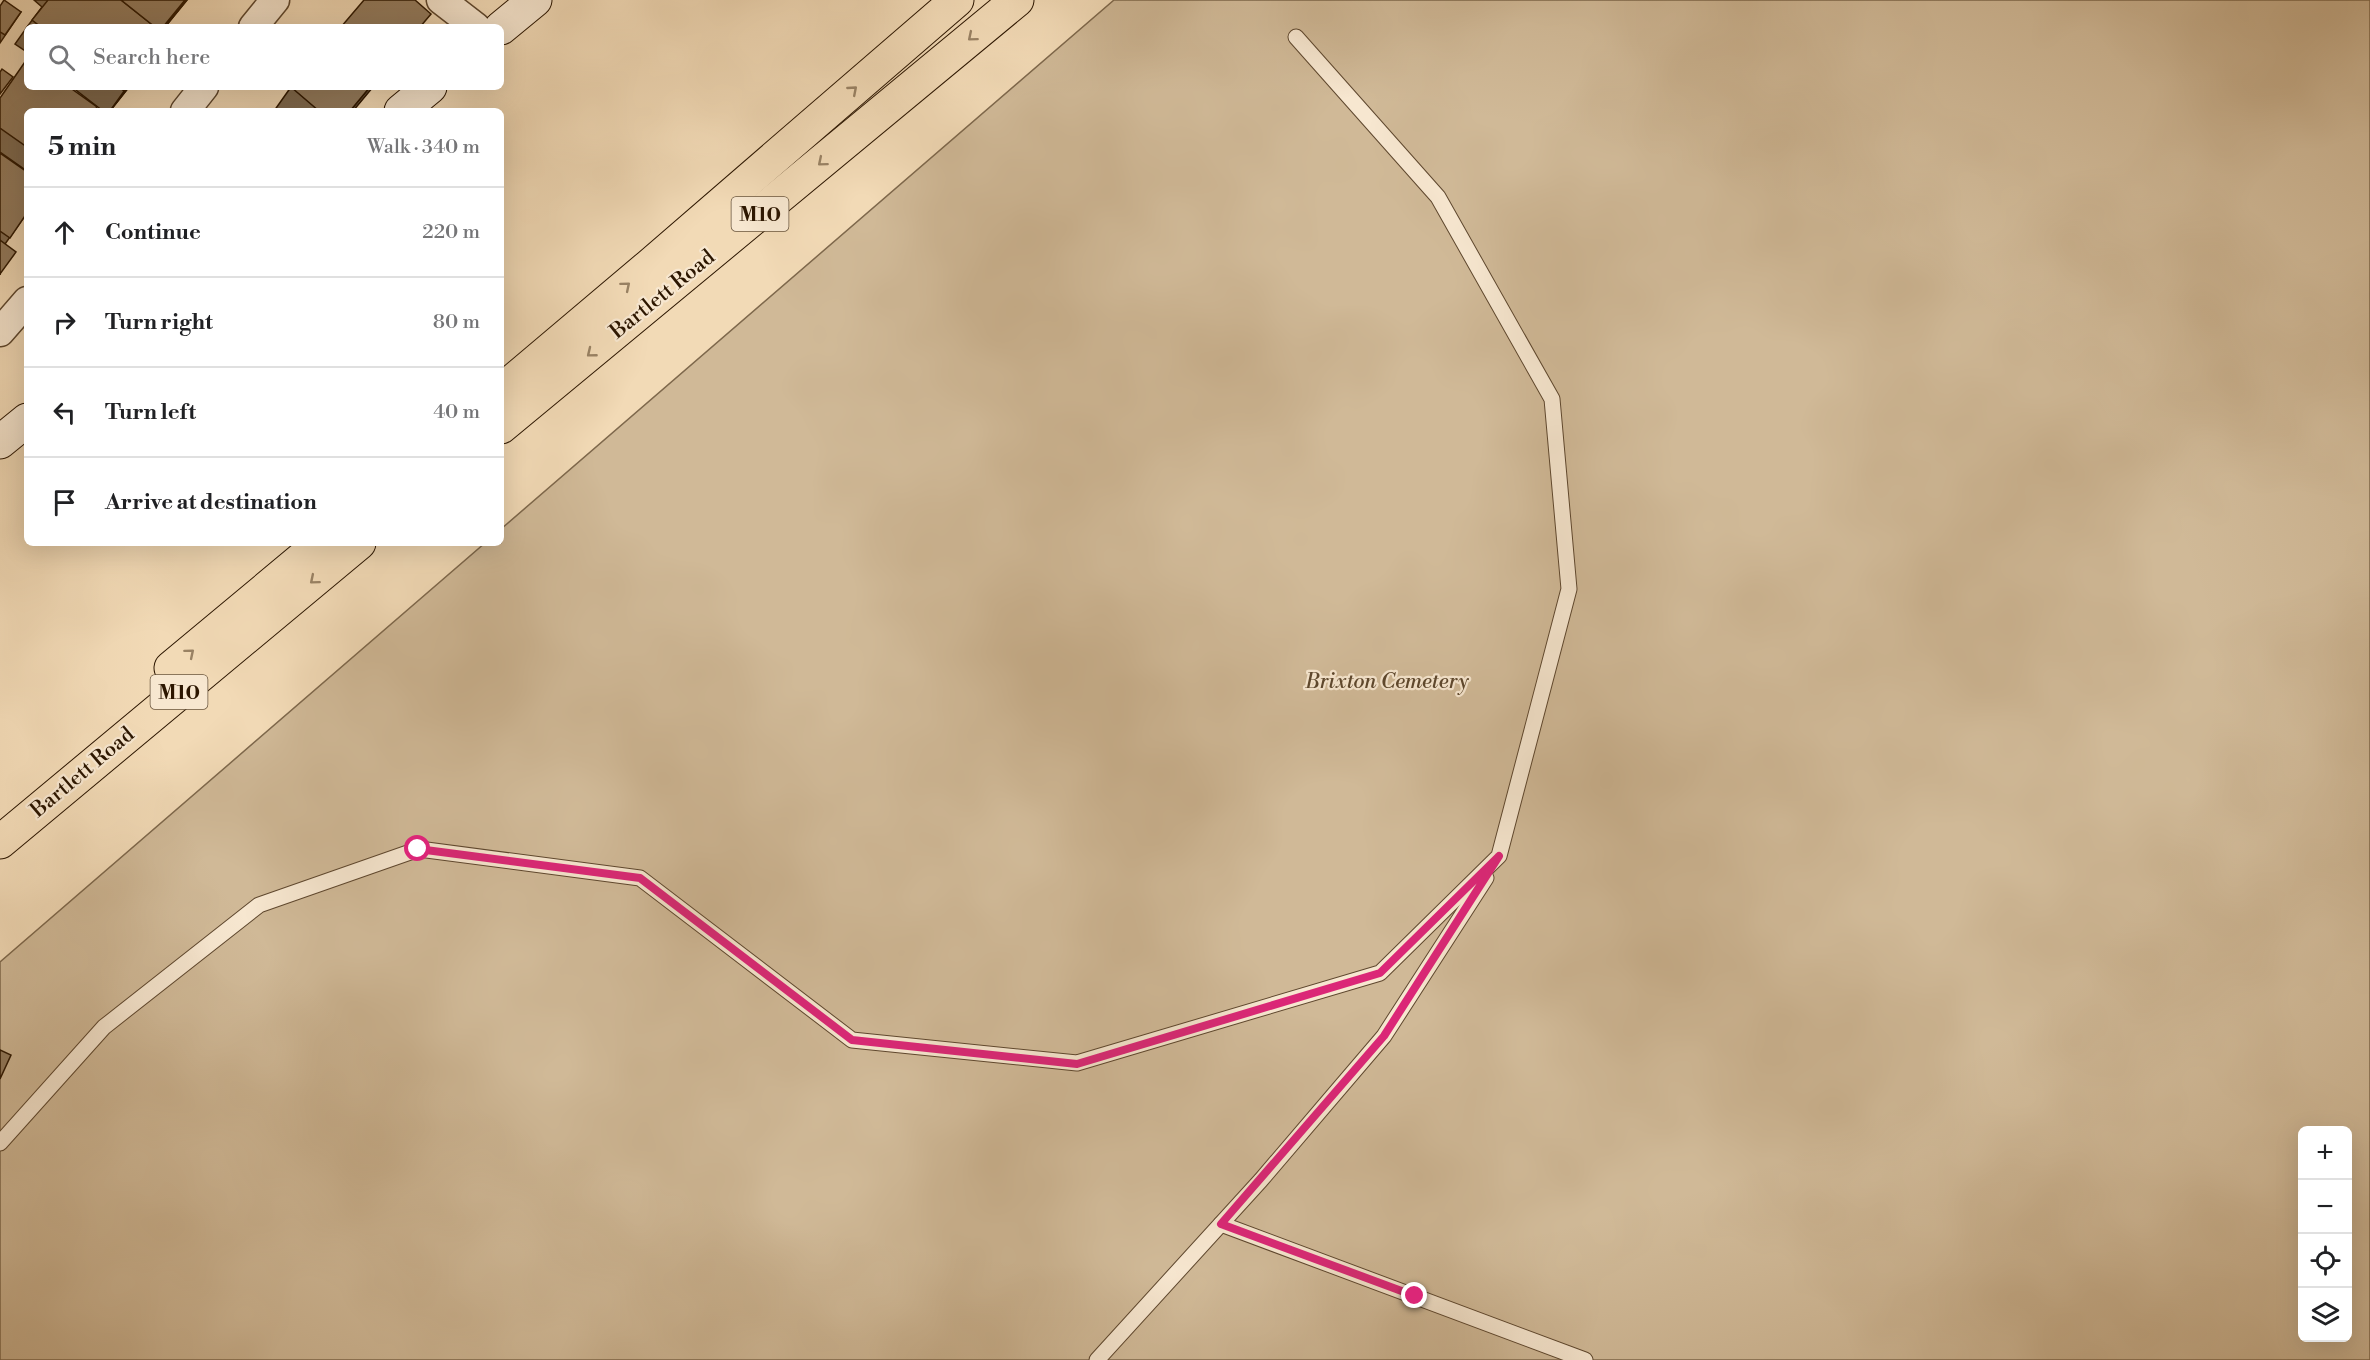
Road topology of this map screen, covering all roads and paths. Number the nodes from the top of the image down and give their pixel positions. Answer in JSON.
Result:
{"nodes":[{"id":1,"x":275,"y":0,"type":"edge"},
{"id":2,"x":441,"y":0,"type":"edge"},
{"id":3,"x":535,"y":0,"type":"edge"},
{"id":4,"x":957,"y":0,"type":"edge"},
{"id":5,"x":1017,"y":0,"type":"edge"},
{"id":6,"x":255,"y":24,"type":"edge"},
{"id":7,"x":472,"y":24,"type":"edge"},
{"id":8,"x":504,"y":26,"type":"edge"},
{"id":9,"x":1296,"y":37,"type":"dead end"},
{"id":10,"x":202,"y":90,"type":"edge"},
{"id":11,"x":426,"y":90,"type":"edge"},
{"id":12,"x":187,"y":108,"type":"edge"},
{"id":13,"x":405,"y":108,"type":"edge"},
{"id":14,"x":24,"y":304,"type":"edge"},
{"id":15,"x":0,"y":332,"type":"edge"},
{"id":16,"x":504,"y":389,"type":"edge"},
{"id":17,"x":24,"y":422,"type":"edge"},
{"id":18,"x":504,"y":425,"type":"edge"},
{"id":19,"x":0,"y":442,"type":"edge"},
{"id":20,"x":317,"y":546,"type":"edge"},
{"id":21,"x":355,"y":546,"type":"edge"},
{"id":22,"x":0,"y":812,"type":"edge"},
{"id":23,"x":0,"y":842,"type":"edge"},
{"id":24,"x":1499,"y":856,"type":"junction"},
{"id":25,"x":0,"y":1143,"type":"edge"},
{"id":26,"x":1221,"y":1224,"type":"junction"},
{"id":27,"x":1097,"y":1360,"type":"edge"},
{"id":28,"x":1585,"y":1360,"type":"edge"}],
"edges":[{"from":1,"to":6,"type":"street"},
{"from":2,"to":7,"type":"street"},
{"from":3,"to":8,"type":"main road"},
{"from":16,"to":4,"type":"main road","name":"Bartlett Road","number":"M10","one_way":true},
{"from":5,"to":18,"type":"main road","name":"Bartlett Road","number":"M10","one_way":true},
{"from":9,"to":24,"type":"lane"},
{"from":10,"to":12,"type":"street"},
{"from":11,"to":13,"type":"main road"},
{"from":14,"to":15,"type":"street"},
{"from":17,"to":19,"type":"main road"},
{"from":22,"to":20,"type":"main road","name":"Bartlett Road","number":"M10","one_way":true},
{"from":21,"to":23,"type":"main road","name":"Bartlett Road","number":"M10","one_way":true},
{"from":24,"to":25,"type":"lane"},
{"from":24,"to":26,"type":"lane"},
{"from":26,"to":27,"type":"lane"},
{"from":26,"to":28,"type":"lane"}]}
